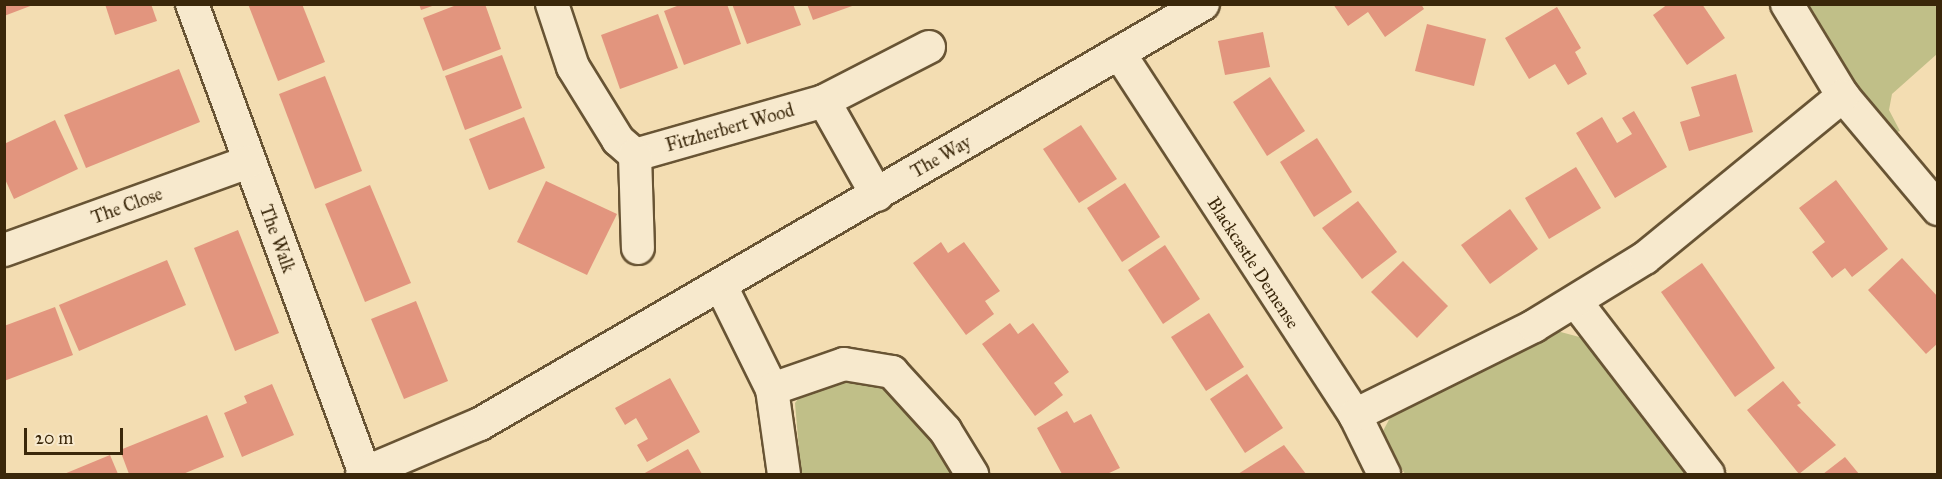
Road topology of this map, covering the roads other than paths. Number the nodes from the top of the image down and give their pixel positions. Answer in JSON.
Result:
{"nodes":[{"id":1,"x":192,"y":4,"type":"edge"},
{"id":2,"x":552,"y":4,"type":"edge"},
{"id":3,"x":1203,"y":4,"type":"edge"},
{"id":4,"x":1787,"y":4,"type":"edge"},
{"id":5,"x":929,"y":47,"type":"dead end"},
{"id":6,"x":1119,"y":53,"type":"junction"},
{"id":7,"x":1843,"y":96,"type":"junction"},
{"id":8,"x":824,"y":101,"type":"junction"},
{"id":9,"x":635,"y":155,"type":"junction"},
{"id":10,"x":249,"y":162,"type":"junction"},
{"id":11,"x":877,"y":195,"type":"junction"},
{"id":12,"x":1938,"y":209,"type":"edge"},
{"id":13,"x":638,"y":248,"type":"dead end"},
{"id":14,"x":4,"y":250,"type":"edge"},
{"id":15,"x":721,"y":286,"type":"junction"},
{"id":16,"x":1576,"y":302,"type":"junction"},
{"id":17,"x":772,"y":389,"type":"junction"},
{"id":18,"x":1355,"y":415,"type":"junction"},
{"id":19,"x":364,"y":474,"type":"edge"},
{"id":20,"x":784,"y":474,"type":"edge"},
{"id":21,"x":972,"y":474,"type":"edge"},
{"id":22,"x":1384,"y":474,"type":"edge"},
{"id":23,"x":1708,"y":474,"type":"edge"}],
"edges":[{"from":1,"to":10,"type":"street","name":"The Walk"},
{"from":2,"to":9,"type":"street"},
{"from":3,"to":6,"type":"street","name":"The Way"},
{"from":4,"to":7,"type":"street"},
{"from":5,"to":8,"type":"street","name":"Fitzherbert Wood"},
{"from":6,"to":11,"type":"street","name":"The Way"},
{"from":6,"to":18,"type":"street","name":"Blackcastle Demense"},
{"from":7,"to":12,"type":"street"},
{"from":7,"to":16,"type":"street"},
{"from":8,"to":9,"type":"street","name":"Fitzherbert Wood"},
{"from":8,"to":11,"type":"street"},
{"from":9,"to":13,"type":"street"},
{"from":10,"to":14,"type":"street","name":"The Close"},
{"from":10,"to":19,"type":"street","name":"The Walk"},
{"from":11,"to":15,"type":"street","name":"The Way"},
{"from":15,"to":17,"type":"street"},
{"from":15,"to":19,"type":"street","name":"The Way"},
{"from":16,"to":18,"type":"street"},
{"from":16,"to":23,"type":"street"},
{"from":17,"to":20,"type":"street"},
{"from":17,"to":21,"type":"street"},
{"from":18,"to":22,"type":"street","name":"Blackcastle Demense"}]}
